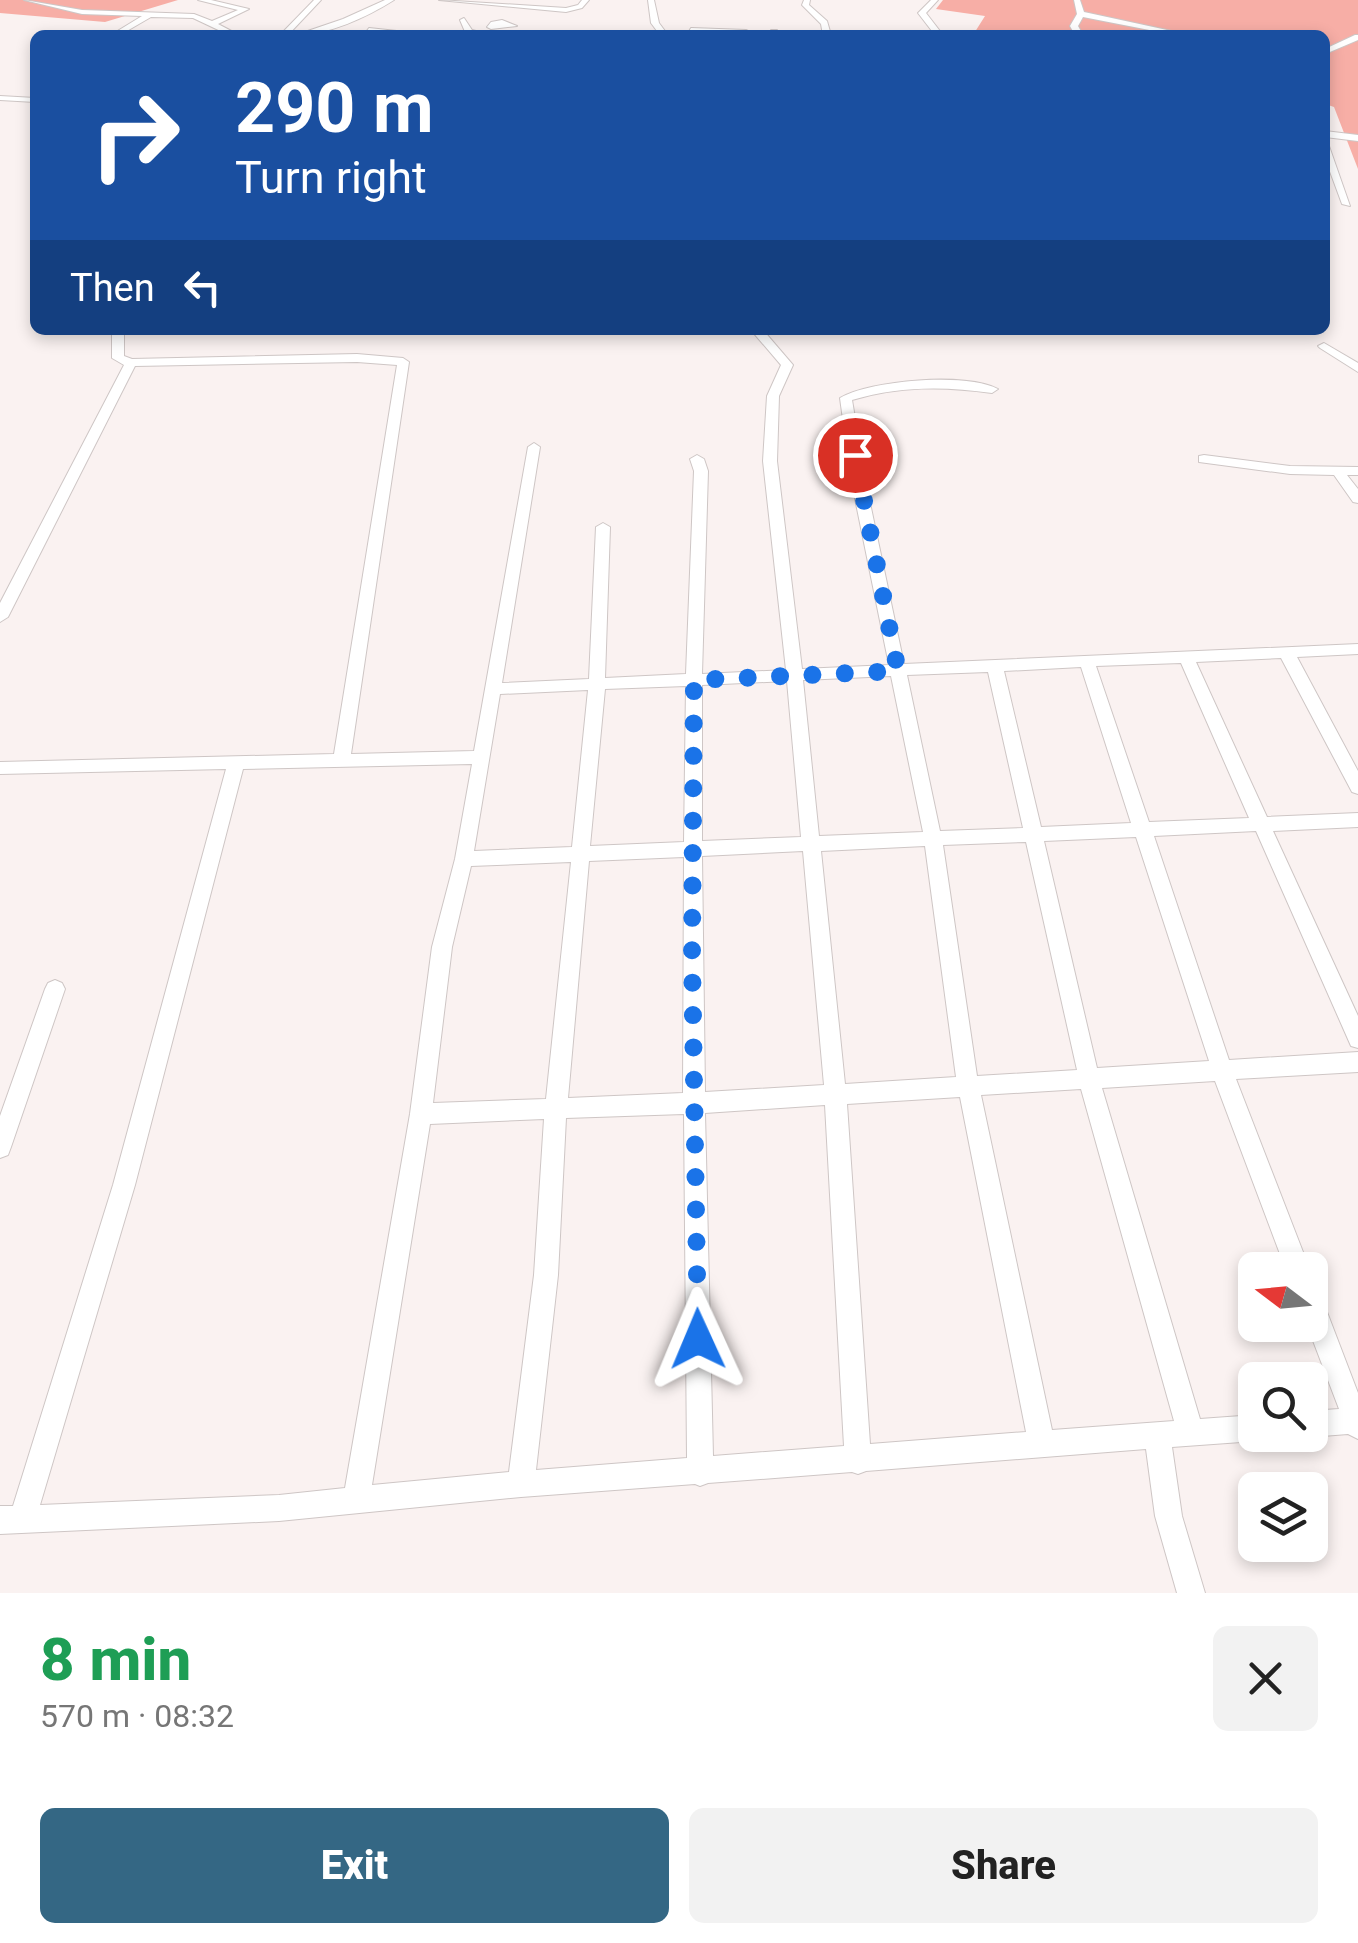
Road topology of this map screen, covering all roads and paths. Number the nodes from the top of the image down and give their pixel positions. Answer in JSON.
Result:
{"nodes":[{"id":1,"x":27,"y":0,"type":"edge"},
{"id":2,"x":201,"y":0,"type":"edge"},
{"id":3,"x":318,"y":0,"type":"edge"},
{"id":4,"x":391,"y":0,"type":"edge"},
{"id":5,"x":442,"y":0,"type":"edge"},
{"id":6,"x":586,"y":0,"type":"edge"},
{"id":7,"x":652,"y":0,"type":"edge"},
{"id":8,"x":807,"y":0,"type":"edge"},
{"id":9,"x":935,"y":0,"type":"edge"},
{"id":10,"x":1078,"y":0,"type":"edge"},
{"id":11,"x":478,"y":2,"type":"edge"},
{"id":12,"x":525,"y":7,"type":"junction"},
{"id":13,"x":172,"y":13,"type":"junction"},
{"id":14,"x":1081,"y":14,"type":"junction"},
{"id":15,"x":464,"y":20,"type":"dead end"},
{"id":16,"x":685,"y":22,"type":"dead end"},
{"id":17,"x":212,"y":24,"type":"junction"},
{"id":18,"x":498,"y":29,"type":"edge"},
{"id":19,"x":122,"y":30,"type":"edge"},
{"id":20,"x":225,"y":30,"type":"edge"},
{"id":21,"x":289,"y":30,"type":"edge"},
{"id":22,"x":316,"y":30,"type":"edge"},
{"id":23,"x":468,"y":30,"type":"edge"},
{"id":24,"x":661,"y":30,"type":"edge"},
{"id":25,"x":689,"y":30,"type":"edge"},
{"id":26,"x":826,"y":30,"type":"edge"},
{"id":27,"x":936,"y":30,"type":"edge"},
{"id":28,"x":1076,"y":30,"type":"edge"},
{"id":29,"x":1161,"y":30,"type":"edge"},
{"id":30,"x":1358,"y":37,"type":"edge"},
{"id":31,"x":1330,"y":50,"type":"edge"},
{"id":32,"x":0,"y":98,"type":"edge"},
{"id":33,"x":30,"y":100,"type":"edge"},
{"id":34,"x":1330,"y":134,"type":"edge"},
{"id":35,"x":1339,"y":135,"type":"junction"},
{"id":36,"x":1358,"y":138,"type":"edge"},
{"id":37,"x":1330,"y":141,"type":"edge"},
{"id":38,"x":1330,"y":167,"type":"edge"},
{"id":39,"x":1330,"y":186,"type":"edge"},
{"id":40,"x":1341,"y":187,"type":"junction"},
{"id":41,"x":1347,"y":204,"type":"edge"},
{"id":42,"x":118,"y":335,"type":"edge"},
{"id":43,"x":761,"y":335,"type":"edge"},
{"id":44,"x":1324,"y":346,"type":"dead end"},
{"id":45,"x":130,"y":364,"type":"junction"},
{"id":46,"x":1358,"y":368,"type":"edge"},
{"id":47,"x":992,"y":389,"type":"dead end"},
{"id":48,"x":534,"y":448,"type":"dead end"},
{"id":49,"x":697,"y":459,"type":"dead end"},
{"id":50,"x":1204,"y":459,"type":"dead end"},
{"id":51,"x":1358,"y":471,"type":"edge"},
{"id":52,"x":1338,"y":472,"type":"junction"},
{"id":53,"x":1358,"y":499,"type":"edge"},
{"id":54,"x":604,"y":527,"type":"dead end"},
{"id":55,"x":0,"y":617,"type":"edge"},
{"id":56,"x":1358,"y":649,"type":"edge"},
{"id":57,"x":1286,"y":652,"type":"junction"},
{"id":58,"x":1186,"y":657,"type":"junction"},
{"id":59,"x":1086,"y":662,"type":"junction"},
{"id":60,"x":995,"y":666,"type":"junction"},
{"id":61,"x":898,"y":671,"type":"junction"},
{"id":62,"x":796,"y":676,"type":"junction"},
{"id":63,"x":694,"y":680,"type":"junction"},
{"id":64,"x":597,"y":685,"type":"junction"},
{"id":65,"x":493,"y":689,"type":"junction"},
{"id":66,"x":481,"y":756,"type":"junction"},
{"id":67,"x":341,"y":761,"type":"junction"},
{"id":68,"x":236,"y":763,"type":"junction"},
{"id":69,"x":0,"y":768,"type":"edge"},
{"id":70,"x":1358,"y":787,"type":"edge"},
{"id":71,"x":1358,"y":820,"type":"edge"},
{"id":72,"x":1260,"y":824,"type":"junction"},
{"id":73,"x":1142,"y":830,"type":"junction"},
{"id":74,"x":1035,"y":834,"type":"junction"},
{"id":75,"x":933,"y":839,"type":"junction"},
{"id":76,"x":812,"y":845,"type":"junction"},
{"id":77,"x":694,"y":850,"type":"junction"},
{"id":78,"x":582,"y":854,"type":"junction"},
{"id":79,"x":464,"y":860,"type":"junction"},
{"id":80,"x":55,"y":990,"type":"dead end"},
{"id":81,"x":1358,"y":1039,"type":"edge"},
{"id":82,"x":1358,"y":1062,"type":"edge"},
{"id":83,"x":1222,"y":1070,"type":"junction"},
{"id":84,"x":1089,"y":1078,"type":"junction"},
{"id":85,"x":968,"y":1085,"type":"junction"},
{"id":86,"x":834,"y":1092,"type":"junction"},
{"id":87,"x":696,"y":1103,"type":"junction"},
{"id":88,"x":556,"y":1108,"type":"junction"},
{"id":89,"x":421,"y":1114,"type":"junction"},
{"id":90,"x":0,"y":1147,"type":"edge"},
{"id":91,"x":1291,"y":1252,"type":"edge"},
{"id":92,"x":1326,"y":1342,"type":"edge"},
{"id":93,"x":1357,"y":1422,"type":"edge"},
{"id":94,"x":1328,"y":1423,"type":"edge"},
{"id":95,"x":1238,"y":1430,"type":"edge"},
{"id":96,"x":1191,"y":1434,"type":"junction"},
{"id":97,"x":1160,"y":1436,"type":"junction"},
{"id":98,"x":1042,"y":1446,"type":"junction"},
{"id":99,"x":858,"y":1461,"type":"junction"},
{"id":100,"x":700,"y":1473,"type":"junction"},
{"id":101,"x":521,"y":1484,"type":"junction"},
{"id":102,"x":357,"y":1498,"type":"junction"},
{"id":103,"x":12,"y":1519,"type":"edge"},
{"id":104,"x":1190,"y":1593,"type":"edge"}],
"edges":[{"from":1,"to":13,"type":"street"},
{"from":2,"to":17,"type":"street"},
{"from":3,"to":21,"type":"street"},
{"from":4,"to":22,"type":"street"},
{"from":5,"to":11,"type":"street"},
{"from":6,"to":12,"type":"street"},
{"from":7,"to":24,"type":"street"},
{"from":8,"to":26,"type":"street"},
{"from":9,"to":27,"type":"street"},
{"from":10,"to":14,"type":"street"},
{"from":11,"to":12,"type":"street"},
{"from":12,"to":18,"type":"street"},
{"from":13,"to":17,"type":"street"},
{"from":13,"to":19,"type":"street"},
{"from":14,"to":28,"type":"street"},
{"from":14,"to":29,"type":"street"},
{"from":15,"to":23,"type":"street"},
{"from":16,"to":25,"type":"street"},
{"from":17,"to":20,"type":"street"},
{"from":30,"to":31,"type":"street"},
{"from":32,"to":33,"type":"street"},
{"from":34,"to":35,"type":"street"},
{"from":35,"to":36,"type":"street"},
{"from":35,"to":37,"type":"street"},
{"from":38,"to":40,"type":"street"},
{"from":39,"to":40,"type":"street"},
{"from":40,"to":41,"type":"street"},
{"from":42,"to":45,"type":"street"},
{"from":43,"to":62,"type":"street"},
{"from":44,"to":46,"type":"street"},
{"from":45,"to":55,"type":"street"},
{"from":45,"to":67,"type":"street"},
{"from":47,"to":61,"type":"street"},
{"from":48,"to":65,"type":"street"},
{"from":49,"to":63,"type":"street"},
{"from":50,"to":52,"type":"street"},
{"from":51,"to":52,"type":"street"},
{"from":52,"to":53,"type":"street"},
{"from":54,"to":64,"type":"street"},
{"from":56,"to":57,"type":"street"},
{"from":57,"to":58,"type":"street"},
{"from":57,"to":70,"type":"street"},
{"from":58,"to":59,"type":"street"},
{"from":58,"to":72,"type":"street"},
{"from":59,"to":60,"type":"street"},
{"from":59,"to":73,"type":"street"},
{"from":60,"to":61,"type":"street"},
{"from":60,"to":74,"type":"street"},
{"from":61,"to":62,"type":"street"},
{"from":61,"to":75,"type":"street"},
{"from":62,"to":63,"type":"street"},
{"from":62,"to":76,"type":"street"},
{"from":63,"to":64,"type":"street"},
{"from":63,"to":77,"type":"street"},
{"from":64,"to":65,"type":"street"},
{"from":64,"to":78,"type":"street"},
{"from":65,"to":66,"type":"street"},
{"from":66,"to":67,"type":"street"},
{"from":66,"to":79,"type":"street"},
{"from":67,"to":68,"type":"street"},
{"from":68,"to":69,"type":"street"},
{"from":68,"to":103,"type":"street"},
{"from":71,"to":72,"type":"street"},
{"from":72,"to":73,"type":"street"},
{"from":72,"to":81,"type":"street"},
{"from":73,"to":74,"type":"street"},
{"from":73,"to":83,"type":"street"},
{"from":74,"to":75,"type":"street"},
{"from":74,"to":84,"type":"street"},
{"from":75,"to":76,"type":"street"},
{"from":75,"to":85,"type":"street"},
{"from":76,"to":77,"type":"street"},
{"from":76,"to":86,"type":"street"},
{"from":77,"to":78,"type":"street"},
{"from":77,"to":87,"type":"street"},
{"from":78,"to":79,"type":"street"},
{"from":78,"to":88,"type":"street"},
{"from":79,"to":89,"type":"street"},
{"from":80,"to":90,"type":"street"},
{"from":82,"to":83,"type":"street"},
{"from":83,"to":84,"type":"street"},
{"from":83,"to":91,"type":"street"},
{"from":84,"to":85,"type":"street"},
{"from":84,"to":96,"type":"street"},
{"from":85,"to":86,"type":"street"},
{"from":85,"to":98,"type":"street"},
{"from":86,"to":87,"type":"street"},
{"from":86,"to":99,"type":"street"},
{"from":87,"to":88,"type":"street"},
{"from":87,"to":100,"type":"street"},
{"from":88,"to":89,"type":"street"},
{"from":88,"to":101,"type":"street"},
{"from":89,"to":102,"type":"street"},
{"from":92,"to":93,"type":"street"},
{"from":93,"to":94,"type":"street"},
{"from":95,"to":96,"type":"street"},
{"from":96,"to":97,"type":"street"},
{"from":97,"to":98,"type":"street"},
{"from":97,"to":104,"type":"street"},
{"from":98,"to":99,"type":"street"},
{"from":99,"to":100,"type":"street"},
{"from":100,"to":101,"type":"street"},
{"from":101,"to":102,"type":"street"},
{"from":102,"to":103,"type":"street"}]}
